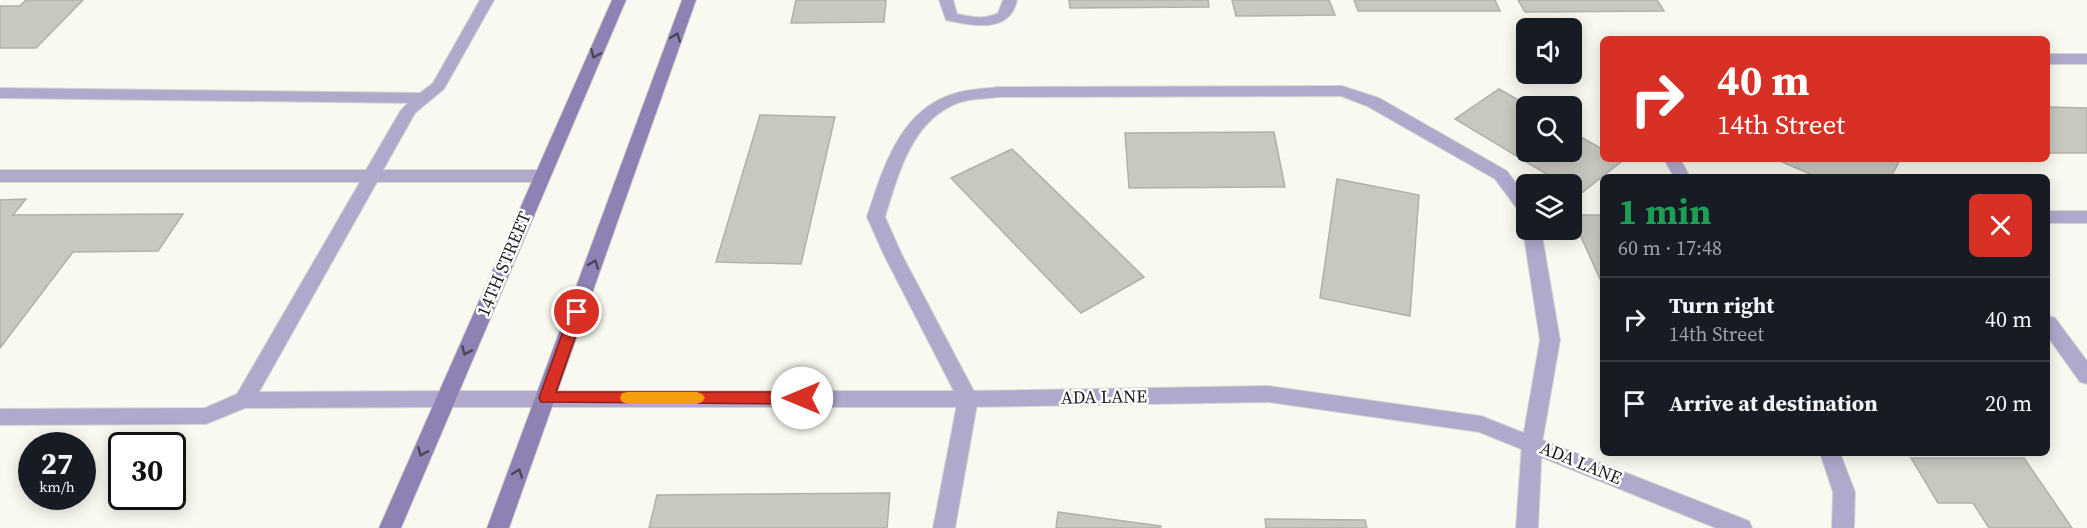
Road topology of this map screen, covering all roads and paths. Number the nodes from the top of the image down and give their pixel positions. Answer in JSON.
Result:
{"nodes":[{"id":1,"x":487,"y":0,"type":"edge"},
{"id":2,"x":619,"y":0,"type":"edge"},
{"id":3,"x":689,"y":0,"type":"edge"},
{"id":4,"x":946,"y":0,"type":"edge"},
{"id":5,"x":1010,"y":0,"type":"edge"},
{"id":6,"x":2050,"y":59,"type":"edge"},
{"id":7,"x":2087,"y":59,"type":"edge"},
{"id":8,"x":0,"y":93,"type":"edge"},
{"id":9,"x":424,"y":98,"type":"junction"},
{"id":10,"x":0,"y":176,"type":"edge"},
{"id":11,"x":542,"y":176,"type":"junction"},
{"id":12,"x":372,"y":177,"type":"junction"},
{"id":13,"x":1516,"y":195,"type":"edge"},
{"id":14,"x":2050,"y":216,"type":"edge"},
{"id":15,"x":2087,"y":217,"type":"edge"},
{"id":16,"x":1534,"y":240,"type":"edge"},
{"id":17,"x":2050,"y":326,"type":"edge"},
{"id":18,"x":2087,"y":376,"type":"edge"},
{"id":19,"x":546,"y":398,"type":"junction"},
{"id":20,"x":446,"y":399,"type":"junction"},
{"id":21,"x":968,"y":399,"type":"junction"},
{"id":22,"x":244,"y":400,"type":"junction"},
{"id":23,"x":0,"y":417,"type":"edge"},
{"id":24,"x":1532,"y":443,"type":"junction"},
{"id":25,"x":1831,"y":456,"type":"edge"},
{"id":26,"x":390,"y":528,"type":"edge"},
{"id":27,"x":498,"y":528,"type":"edge"},
{"id":28,"x":944,"y":528,"type":"edge"},
{"id":29,"x":1527,"y":528,"type":"edge"},
{"id":30,"x":1741,"y":528,"type":"edge"},
{"id":31,"x":1843,"y":528,"type":"edge"}],
"edges":[{"from":1,"to":9,"type":"street"},
{"from":2,"to":11,"type":"main road","name":"14TH STREET","one_way":true},
{"from":19,"to":3,"type":"main road","one_way":true},
{"from":4,"to":5,"type":"street"},
{"from":6,"to":7,"type":"street"},
{"from":8,"to":9,"type":"street"},
{"from":9,"to":12,"type":"street"},
{"from":10,"to":12,"type":"street"},
{"from":11,"to":12,"type":"street"},
{"from":11,"to":20,"type":"main road","name":"14TH STREET","one_way":true},
{"from":12,"to":22,"type":"street"},
{"from":13,"to":21,"type":"street"},
{"from":14,"to":15,"type":"street"},
{"from":16,"to":24,"type":"street"},
{"from":17,"to":18,"type":"street"},
{"from":19,"to":20,"type":"street","name":"ADA LANE"},
{"from":19,"to":21,"type":"street","name":"ADA LANE"},
{"from":27,"to":19,"type":"main road","one_way":true},
{"from":20,"to":22,"type":"street","name":"ADA LANE"},
{"from":20,"to":26,"type":"main road","name":"14TH STREET","one_way":true},
{"from":21,"to":24,"type":"street","name":"ADA LANE"},
{"from":21,"to":28,"type":"street"},
{"from":22,"to":23,"type":"street"},
{"from":24,"to":29,"type":"street"},
{"from":24,"to":30,"type":"street","name":"ADA LANE"},
{"from":25,"to":31,"type":"street"}]}
